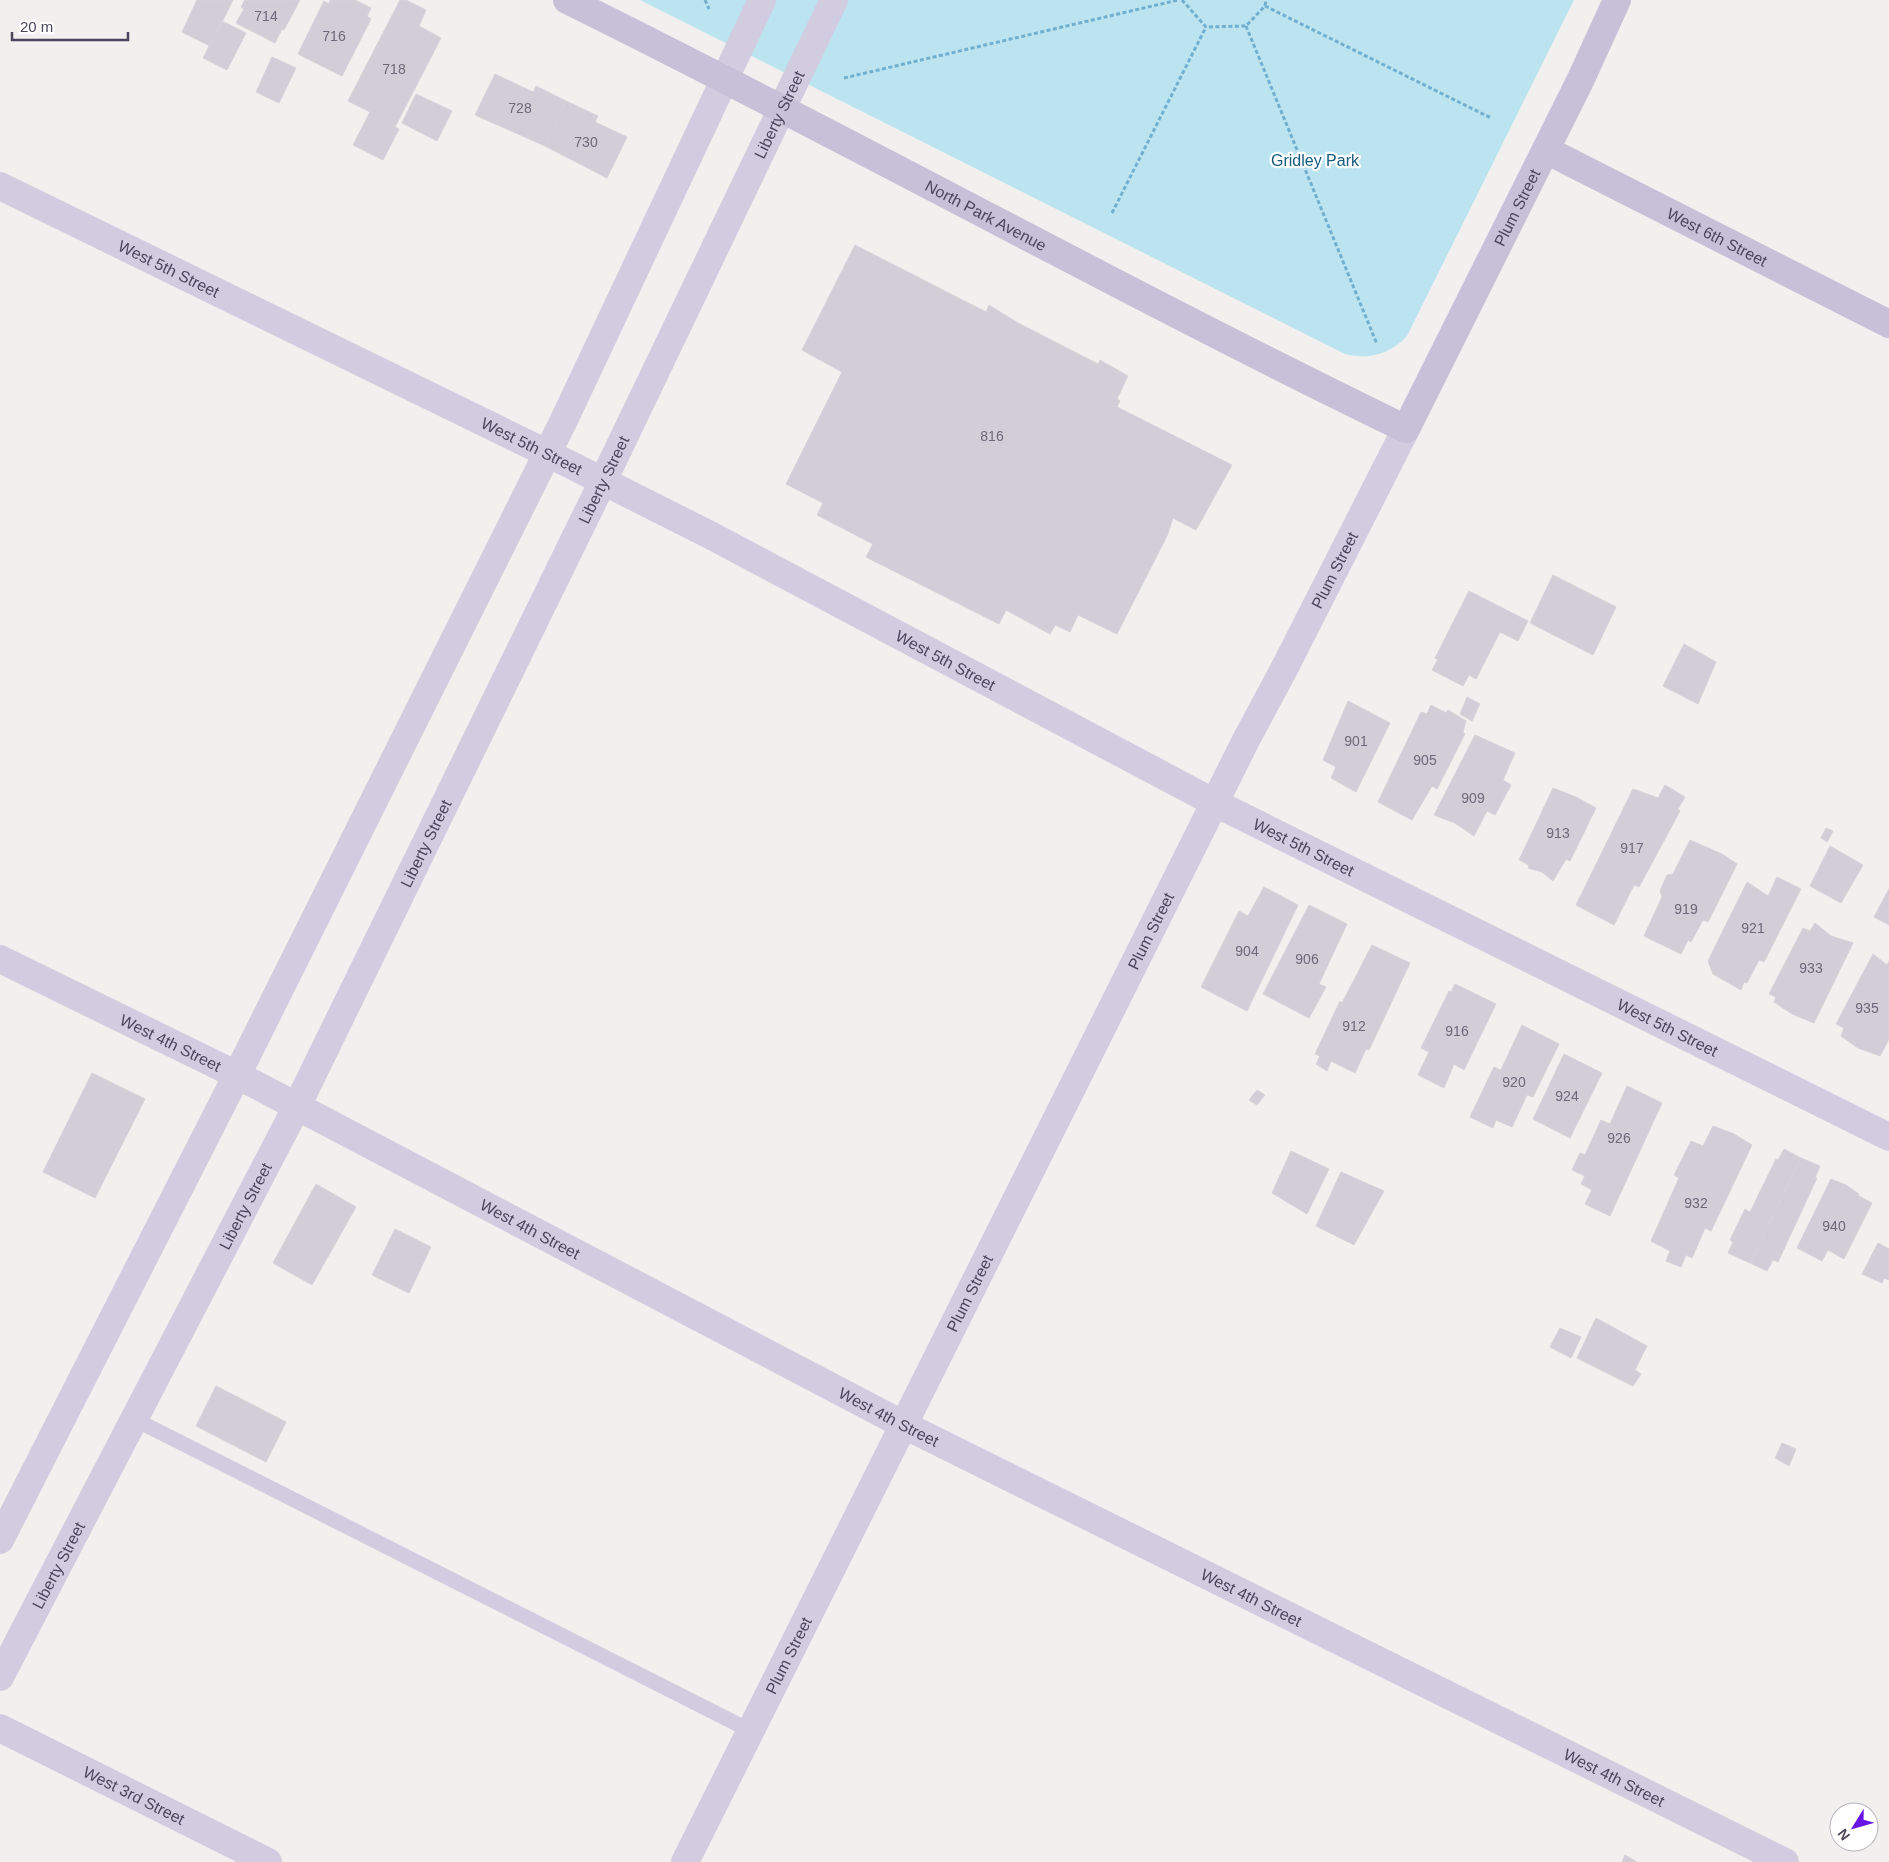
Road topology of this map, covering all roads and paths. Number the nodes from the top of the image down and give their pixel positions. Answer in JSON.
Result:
{"nodes":[{"id":1,"x":567,"y":0,"type":"edge"},
{"id":2,"x":705,"y":0,"type":"edge"},
{"id":3,"x":762,"y":0,"type":"edge"},
{"id":4,"x":834,"y":0,"type":"edge"},
{"id":5,"x":1180,"y":0,"type":"edge"},
{"id":6,"x":1266,"y":0,"type":"edge"},
{"id":7,"x":1618,"y":0,"type":"edge"},
{"id":8,"x":1265,"y":6,"type":"junction"},
{"id":9,"x":709,"y":9,"type":"dead end"},
{"id":10,"x":1246,"y":26,"type":"junction"},
{"id":11,"x":1206,"y":27,"type":"junction"},
{"id":12,"x":844,"y":78,"type":"dead end"},
{"id":13,"x":725,"y":80,"type":"junction"},
{"id":14,"x":782,"y":109,"type":"junction"},
{"id":15,"x":1491,"y":118,"type":"dead end"},
{"id":16,"x":1546,"y":150,"type":"junction"},
{"id":17,"x":0,"y":186,"type":"edge"},
{"id":18,"x":1112,"y":213,"type":"dead end"},
{"id":19,"x":1889,"y":324,"type":"edge"},
{"id":20,"x":1377,"y":344,"type":"dead end"},
{"id":21,"x":1406,"y":429,"type":"junction"},
{"id":22,"x":546,"y":454,"type":"junction"},
{"id":23,"x":603,"y":482,"type":"junction"},
{"id":24,"x":1215,"y":803,"type":"junction"},
{"id":25,"x":0,"y":959,"type":"edge"},
{"id":26,"x":237,"y":1075,"type":"junction"},
{"id":27,"x":296,"y":1108,"type":"junction"},
{"id":28,"x":1889,"y":1137,"type":"edge"},
{"id":29,"x":134,"y":1418,"type":"junction"},
{"id":30,"x":904,"y":1425,"type":"junction"},
{"id":31,"x":0,"y":1540,"type":"edge"},
{"id":32,"x":0,"y":1677,"type":"edge"},
{"id":33,"x":0,"y":1728,"type":"edge"},
{"id":34,"x":751,"y":1731,"type":"junction"},
{"id":35,"x":233,"y":1854,"type":"edge"},
{"id":36,"x":268,"y":1862,"type":"edge"},
{"id":37,"x":685,"y":1862,"type":"edge"},
{"id":38,"x":1785,"y":1862,"type":"edge"}],
"edges":[{"from":1,"to":13,"type":"main road","name":"North Park Avenue"},
{"from":2,"to":9,"type":"path"},
{"from":3,"to":13,"type":"street"},
{"from":4,"to":14,"type":"street","name":"Liberty Street"},
{"from":5,"to":11,"type":"path"},
{"from":5,"to":12,"type":"path"},
{"from":6,"to":8,"type":"path"},
{"from":7,"to":16,"type":"main road","name":"Plum Street"},
{"from":8,"to":10,"type":"path"},
{"from":8,"to":15,"type":"path"},
{"from":10,"to":11,"type":"path"},
{"from":10,"to":20,"type":"path"},
{"from":11,"to":18,"type":"path"},
{"from":13,"to":14,"type":"main road","name":"North Park Avenue"},
{"from":13,"to":22,"type":"street"},
{"from":14,"to":21,"type":"main road","name":"North Park Avenue"},
{"from":14,"to":23,"type":"street","name":"Liberty Street"},
{"from":16,"to":19,"type":"main road","name":"West 6th Street"},
{"from":16,"to":21,"type":"main road","name":"Plum Street"},
{"from":17,"to":22,"type":"street","name":"West 5th Street"},
{"from":21,"to":24,"type":"street","name":"Plum Street"},
{"from":22,"to":23,"type":"street","name":"West 5th Street"},
{"from":22,"to":26,"type":"street"},
{"from":23,"to":24,"type":"street","name":"West 5th Street"},
{"from":23,"to":27,"type":"street","name":"Liberty Street"},
{"from":24,"to":28,"type":"street","name":"West 5th Street"},
{"from":24,"to":30,"type":"street","name":"Plum Street"},
{"from":25,"to":26,"type":"street","name":"West 4th Street"},
{"from":26,"to":27,"type":"street","name":"West 4th Street"},
{"from":26,"to":31,"type":"street"},
{"from":27,"to":29,"type":"street","name":"Liberty Street"},
{"from":27,"to":30,"type":"street","name":"West 4th Street"},
{"from":29,"to":32,"type":"street","name":"Liberty Street"},
{"from":29,"to":34,"type":"lane"},
{"from":30,"to":34,"type":"street","name":"Plum Street"},
{"from":30,"to":38,"type":"street","name":"West 4th Street"},
{"from":33,"to":35,"type":"street","name":"West 3rd Street"},
{"from":34,"to":37,"type":"street","name":"Plum Street"},
{"from":35,"to":36,"type":"street","name":"West 3rd Street"}]}
